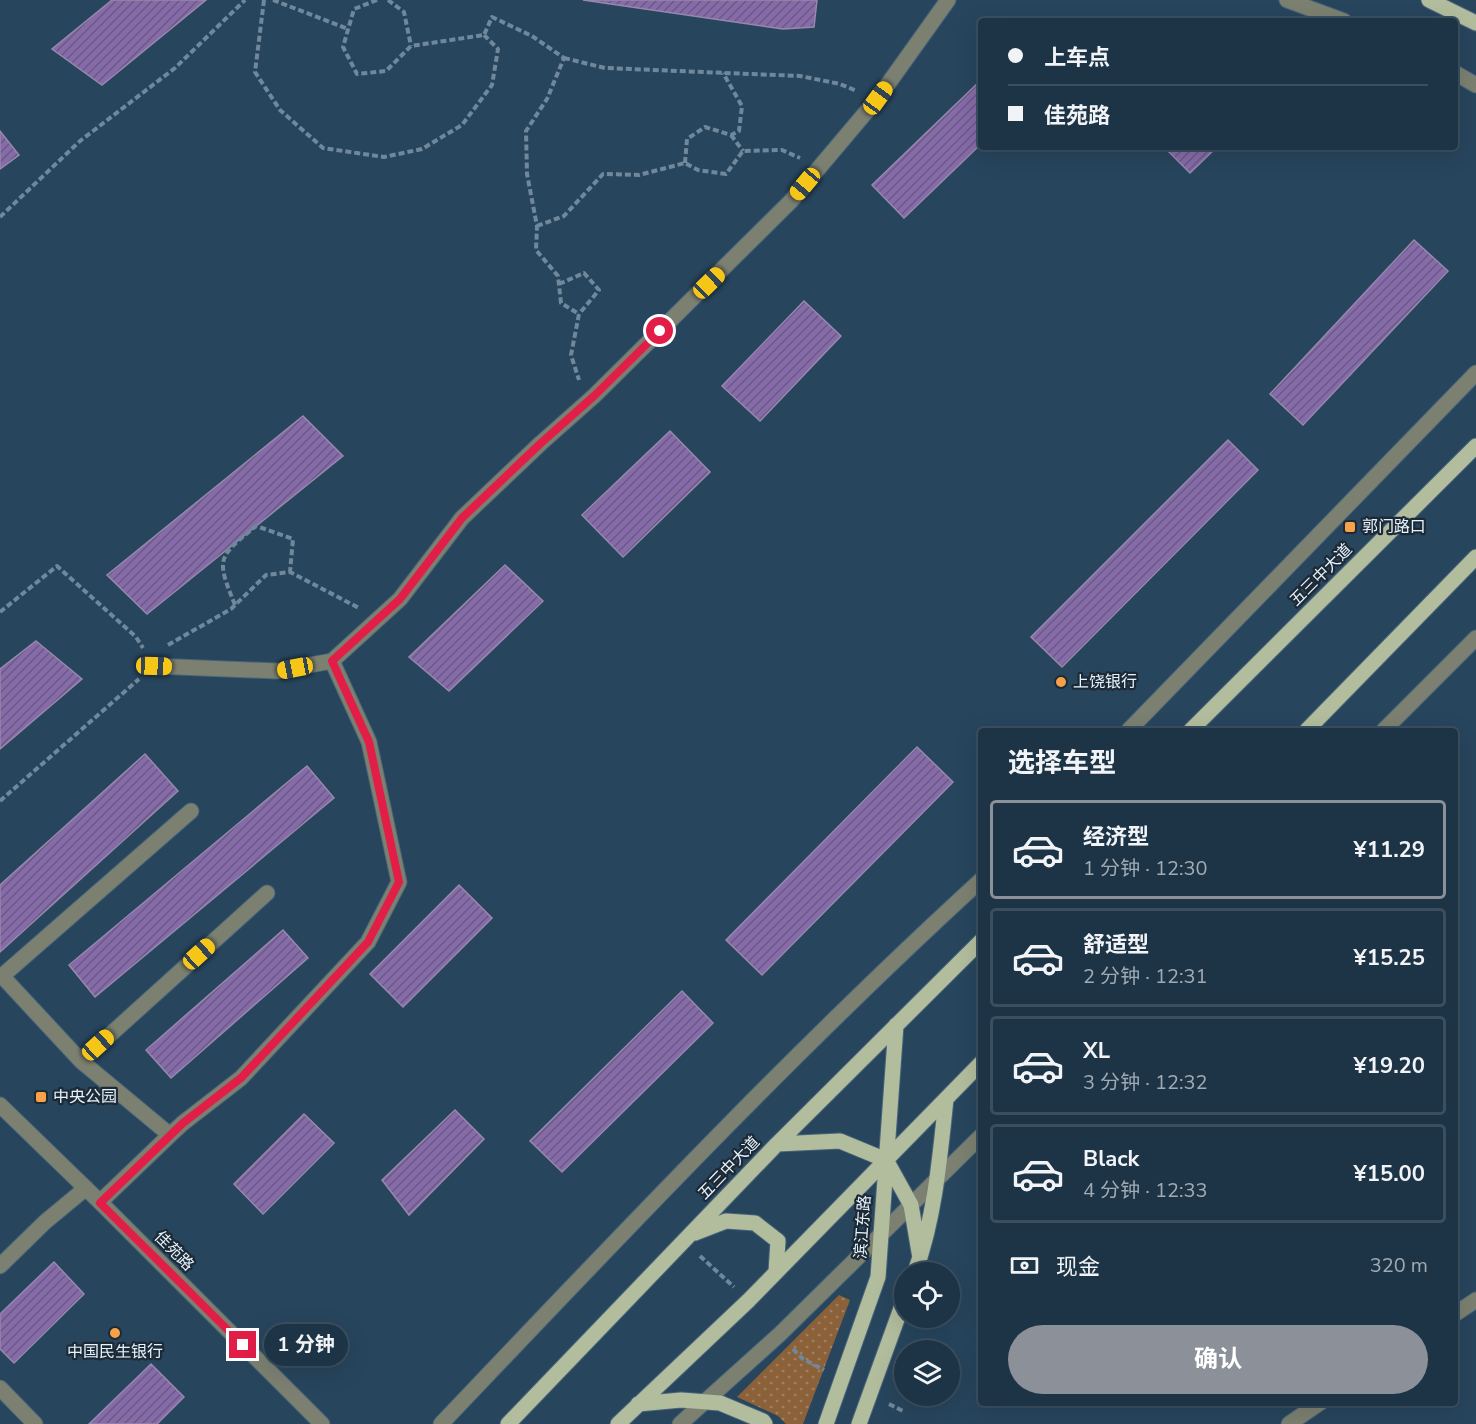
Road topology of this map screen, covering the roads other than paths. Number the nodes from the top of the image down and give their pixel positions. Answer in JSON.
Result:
{"nodes":[{"id":1,"x":948,"y":0,"type":"edge"},
{"id":2,"x":1287,"y":0,"type":"edge"},
{"id":3,"x":1429,"y":0,"type":"edge"},
{"id":4,"x":1336,"y":18,"type":"edge"},
{"id":5,"x":1471,"y":21,"type":"edge"},
{"id":6,"x":1458,"y":75,"type":"edge"},
{"id":7,"x":1476,"y":85,"type":"edge"},
{"id":8,"x":1476,"y":373,"type":"edge"},
{"id":9,"x":1476,"y":446,"type":"edge"},
{"id":10,"x":1476,"y":557,"type":"edge"},
{"id":11,"x":1476,"y":638,"type":"edge"},
{"id":12,"x":332,"y":661,"type":"junction"},
{"id":13,"x":154,"y":666,"type":"road end"},
{"id":14,"x":1132,"y":728,"type":"edge"},
{"id":15,"x":1193,"y":728,"type":"edge"},
{"id":16,"x":1309,"y":728,"type":"edge"},
{"id":17,"x":1386,"y":728,"type":"edge"},
{"id":18,"x":190,"y":811,"type":"dead end"},
{"id":19,"x":978,"y":883,"type":"edge"},
{"id":20,"x":267,"y":893,"type":"dead end"},
{"id":21,"x":978,"y":944,"type":"edge"},
{"id":22,"x":896,"y":1025,"type":"junction"},
{"id":23,"x":81,"y":1060,"type":"junction"},
{"id":24,"x":978,"y":1066,"type":"edge"},
{"id":25,"x":946,"y":1099,"type":"junction"},
{"id":26,"x":0,"y":1105,"type":"edge"},
{"id":27,"x":170,"y":1135,"type":"junction"},
{"id":28,"x":978,"y":1139,"type":"edge"},
{"id":29,"x":777,"y":1144,"type":"junction"},
{"id":30,"x":886,"y":1160,"type":"junction"},
{"id":31,"x":938,"y":1178,"type":"junction"},
{"id":32,"x":86,"y":1188,"type":"junction"},
{"id":33,"x":100,"y":1203,"type":"junction"},
{"id":34,"x":911,"y":1205,"type":"junction"},
{"id":35,"x":689,"y":1235,"type":"junction"},
{"id":36,"x":881,"y":1235,"type":"junction"},
{"id":37,"x":917,"y":1262,"type":"edge"},
{"id":38,"x":918,"y":1262,"type":"edge"},
{"id":39,"x":0,"y":1266,"type":"edge"},
{"id":40,"x":776,"y":1272,"type":"junction"},
{"id":41,"x":1476,"y":1300,"type":"edge"},
{"id":42,"x":1458,"y":1312,"type":"edge"},
{"id":43,"x":894,"y":1328,"type":"edge"},
{"id":44,"x":0,"y":1388,"type":"edge"},
{"id":45,"x":705,"y":1401,"type":"junction"},
{"id":46,"x":638,"y":1404,"type":"junction"},
{"id":47,"x":1315,"y":1406,"type":"edge"},
{"id":48,"x":35,"y":1424,"type":"edge"},
{"id":49,"x":322,"y":1424,"type":"edge"},
{"id":50,"x":441,"y":1424,"type":"edge"},
{"id":51,"x":508,"y":1424,"type":"edge"},
{"id":52,"x":618,"y":1424,"type":"edge"},
{"id":53,"x":680,"y":1424,"type":"edge"},
{"id":54,"x":765,"y":1424,"type":"edge"},
{"id":55,"x":826,"y":1424,"type":"edge"},
{"id":56,"x":859,"y":1424,"type":"edge"},
{"id":57,"x":1289,"y":1424,"type":"edge"}],
"edges":[{"from":1,"to":12,"type":"street"},
{"from":2,"to":4,"type":"street"},
{"from":3,"to":5,"type":"main road"},
{"from":6,"to":7,"type":"street"},
{"from":8,"to":14,"type":"street"},
{"from":9,"to":15,"type":"main road","name":"五三中大道"},
{"from":10,"to":16,"type":"main road"},
{"from":11,"to":17,"type":"street"},
{"from":12,"to":13,"type":"street"},
{"from":12,"to":27,"type":"street"},
{"from":18,"to":23,"type":"street"},
{"from":19,"to":50,"type":"street"},
{"from":20,"to":23,"type":"street"},
{"from":21,"to":22,"type":"main road","name":"五三中大道"},
{"from":22,"to":29,"type":"main road","name":"五三中大道"},
{"from":22,"to":30,"type":"main road","name":"滨江东路"},
{"from":23,"to":27,"type":"street"},
{"from":24,"to":25,"type":"main road"},
{"from":25,"to":30,"type":"main road"},
{"from":25,"to":31,"type":"main road"},
{"from":26,"to":32,"type":"street","name":"佳苑路"},
{"from":27,"to":33,"type":"street"},
{"from":28,"to":31,"type":"street"},
{"from":29,"to":30,"type":"main road"},
{"from":29,"to":35,"type":"main road","name":"五三中大道"},
{"from":30,"to":34,"type":"main road"},
{"from":30,"to":36,"type":"main road","name":"滨江东路"},
{"from":30,"to":40,"type":"main road"},
{"from":31,"to":34,"type":"street"},
{"from":31,"to":38,"type":"main road"},
{"from":32,"to":33,"type":"street","name":"佳苑路"},
{"from":32,"to":39,"type":"street"},
{"from":33,"to":49,"type":"street","name":"佳苑路"},
{"from":34,"to":36,"type":"street"},
{"from":34,"to":37,"type":"main road"},
{"from":35,"to":40,"type":"main road"},
{"from":35,"to":51,"type":"main road","name":"五三中大道"},
{"from":36,"to":45,"type":"street"},
{"from":36,"to":55,"type":"main road","name":"滨江东路"},
{"from":40,"to":46,"type":"main road"},
{"from":41,"to":42,"type":"street"},
{"from":43,"to":56,"type":"main road"},
{"from":44,"to":48,"type":"street"},
{"from":45,"to":46,"type":"main road"},
{"from":45,"to":53,"type":"street"},
{"from":45,"to":54,"type":"main road"},
{"from":46,"to":52,"type":"main road"},
{"from":47,"to":57,"type":"street"}]}
